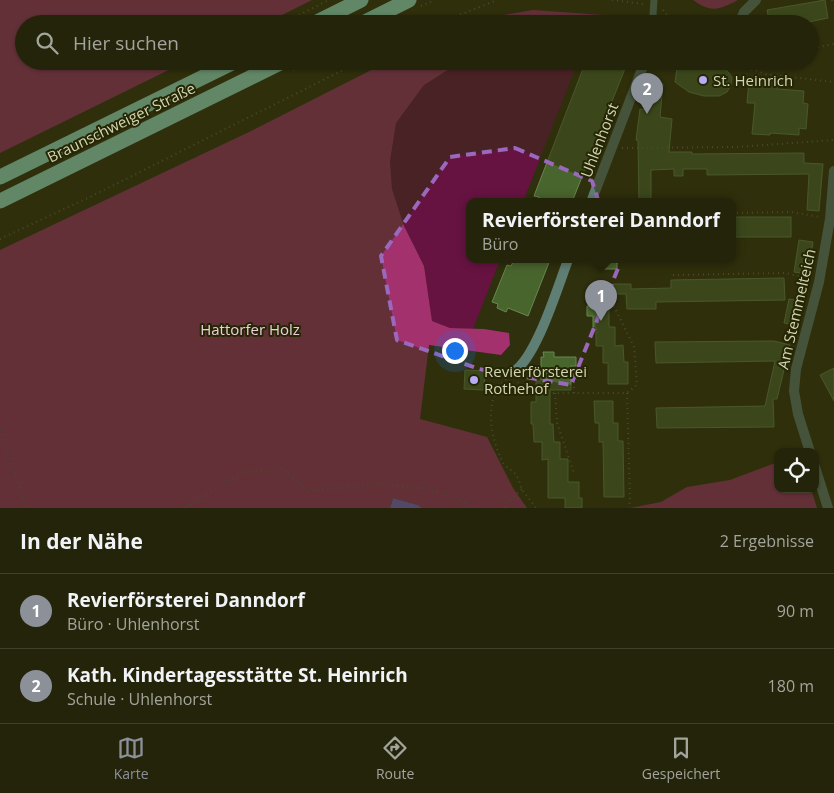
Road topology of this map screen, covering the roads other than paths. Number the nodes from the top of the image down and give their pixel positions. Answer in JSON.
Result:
{"nodes":[{"id":1,"x":362,"y":0,"type":"edge"},
{"id":2,"x":409,"y":0,"type":"edge"},
{"id":3,"x":756,"y":0,"type":"edge"},
{"id":4,"x":331,"y":15,"type":"edge"},
{"id":5,"x":379,"y":15,"type":"edge"},
{"id":6,"x":743,"y":15,"type":"edge"},
{"id":7,"x":218,"y":70,"type":"edge"},
{"id":8,"x":266,"y":70,"type":"edge"},
{"id":9,"x":642,"y":70,"type":"edge"},
{"id":10,"x":834,"y":170,"type":"edge"},
{"id":11,"x":0,"y":177,"type":"edge"},
{"id":12,"x":592,"y":198,"type":"edge"},
{"id":13,"x":0,"y":201,"type":"edge"},
{"id":14,"x":567,"y":263,"type":"edge"},
{"id":15,"x":513,"y":372,"type":"road end"},
{"id":16,"x":809,"y":448,"type":"edge"},
{"id":17,"x":819,"y":480,"type":"edge"},
{"id":18,"x":828,"y":508,"type":"edge"}],
"edges":[{"from":1,"to":4,"type":"highway"},
{"from":2,"to":5,"type":"highway"},
{"from":3,"to":6,"type":"street"},
{"from":7,"to":11,"type":"highway","name":"Braunschweiger Straße"},
{"from":8,"to":13,"type":"highway","name":"Braunschweiger Straße"},
{"from":9,"to":12,"type":"street","name":"Uhlenhorst"},
{"from":10,"to":16,"type":"street","name":"Am Stemmelteich"},
{"from":14,"to":15,"type":"street"},
{"from":17,"to":18,"type":"street"}]}
